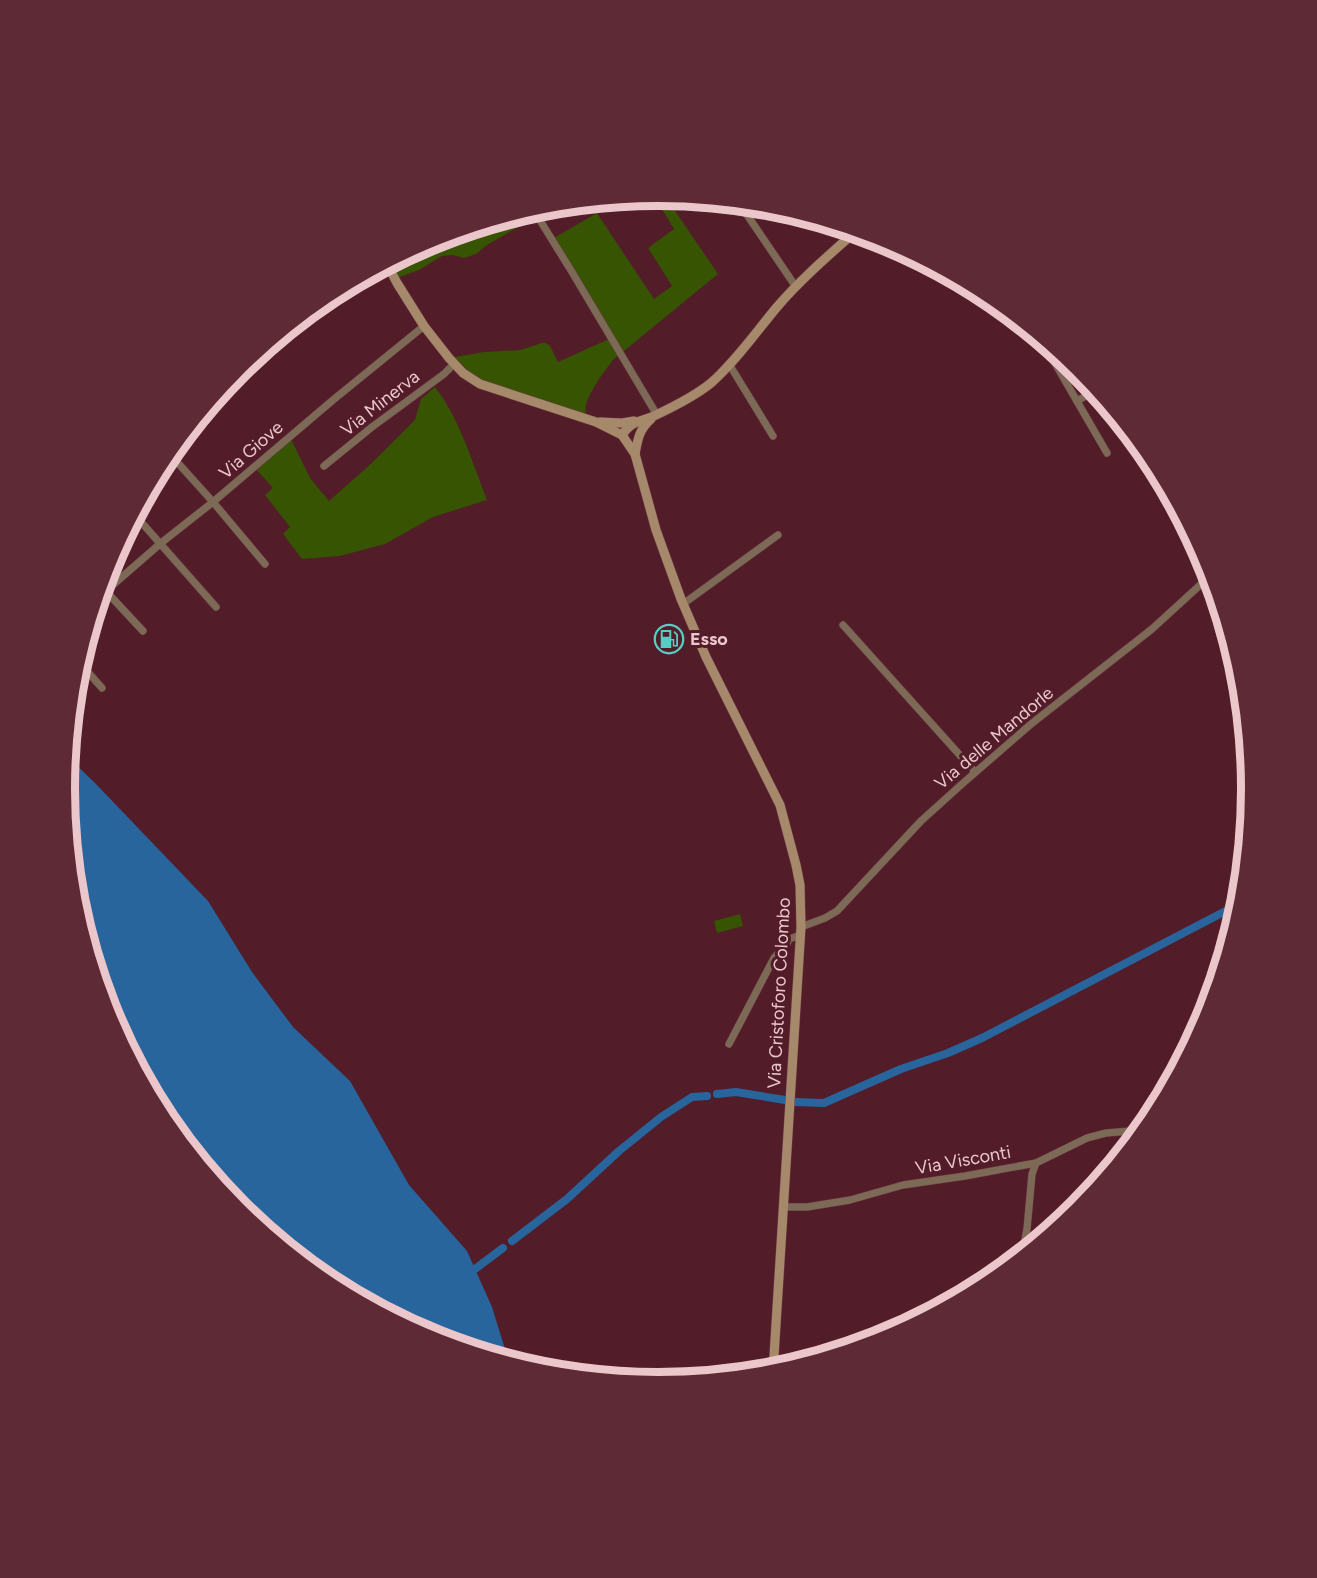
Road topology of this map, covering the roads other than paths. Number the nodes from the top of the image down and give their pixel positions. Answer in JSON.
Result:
{"nodes":[{"id":1,"x":746,"y":212,"type":"edge"},
{"id":2,"x":539,"y":218,"type":"edge"},
{"id":3,"x":849,"y":237,"type":"edge"},
{"id":4,"x":391,"y":271,"type":"edge"},
{"id":5,"x":796,"y":286,"type":"junction"},
{"id":6,"x":424,"y":326,"type":"junction"},
{"id":7,"x":1052,"y":359,"type":"edge"},
{"id":8,"x":454,"y":364,"type":"junction"},
{"id":9,"x":729,"y":364,"type":"junction"},
{"id":10,"x":1088,"y":395,"type":"edge"},
{"id":11,"x":1077,"y":401,"type":"junction"},
{"id":12,"x":655,"y":416,"type":"junction"},
{"id":13,"x":596,"y":422,"type":"junction"},
{"id":14,"x":639,"y":424,"type":"junction"},
{"id":15,"x":622,"y":435,"type":"junction"},
{"id":16,"x":772,"y":436,"type":"dead end"},
{"id":17,"x":1107,"y":453,"type":"dead end"},
{"id":18,"x":635,"y":454,"type":"junction"},
{"id":19,"x":176,"y":460,"type":"edge"},
{"id":20,"x":324,"y":466,"type":"dead end"},
{"id":21,"x":213,"y":502,"type":"junction"},
{"id":22,"x":141,"y":520,"type":"edge"},
{"id":23,"x":778,"y":535,"type":"dead end"},
{"id":24,"x":161,"y":543,"type":"junction"},
{"id":25,"x":265,"y":564,"type":"dead end"},
{"id":26,"x":113,"y":582,"type":"edge"},
{"id":27,"x":1204,"y":582,"type":"edge"},
{"id":28,"x":109,"y":594,"type":"edge"},
{"id":29,"x":683,"y":604,"type":"junction"},
{"id":30,"x":216,"y":607,"type":"dead end"},
{"id":31,"x":843,"y":625,"type":"dead end"},
{"id":32,"x":143,"y":631,"type":"dead end"},
{"id":33,"x":87,"y":671,"type":"edge"},
{"id":34,"x":102,"y":688,"type":"dead end"},
{"id":35,"x":975,"y":772,"type":"junction"},
{"id":36,"x":801,"y":931,"type":"junction"},
{"id":37,"x":729,"y":1044,"type":"dead end"},
{"id":38,"x":1131,"y":1131,"type":"edge"},
{"id":39,"x":1036,"y":1163,"type":"junction"},
{"id":40,"x":784,"y":1207,"type":"junction"},
{"id":41,"x":1026,"y":1236,"type":"junction"},
{"id":42,"x":1031,"y":1238,"type":"edge"},
{"id":43,"x":1025,"y":1243,"type":"edge"},
{"id":44,"x":774,"y":1361,"type":"edge"}],
"edges":[{"from":1,"to":5,"type":"street"},
{"from":2,"to":12,"type":"street"},
{"from":3,"to":5,"type":"main road"},
{"from":4,"to":6,"type":"main road"},
{"from":5,"to":9,"type":"main road"},
{"from":6,"to":8,"type":"main road"},
{"from":6,"to":21,"type":"street","name":"Via Giove"},
{"from":7,"to":11,"type":"street"},
{"from":8,"to":13,"type":"main road"},
{"from":8,"to":20,"type":"street","name":"Via Minerva"},
{"from":9,"to":12,"type":"main road"},
{"from":9,"to":16,"type":"street"},
{"from":10,"to":11,"type":"street"},
{"from":11,"to":17,"type":"street"},
{"from":12,"to":14,"type":"main road"},
{"from":13,"to":14,"type":"main road"},
{"from":13,"to":15,"type":"main road"},
{"from":14,"to":15,"type":"main road"},
{"from":14,"to":18,"type":"main road"},
{"from":15,"to":18,"type":"main road","name":"Via Cristoforo Colombo"},
{"from":18,"to":29,"type":"main road","name":"Via Cristoforo Colombo"},
{"from":19,"to":21,"type":"street"},
{"from":21,"to":24,"type":"street","name":"Via Giove"},
{"from":21,"to":25,"type":"street"},
{"from":22,"to":24,"type":"street"},
{"from":23,"to":29,"type":"street"},
{"from":24,"to":26,"type":"street","name":"Via Giove"},
{"from":24,"to":30,"type":"street"},
{"from":27,"to":35,"type":"street","name":"Via delle Mandorle"},
{"from":28,"to":32,"type":"street"},
{"from":29,"to":36,"type":"main road","name":"Via Cristoforo Colombo"},
{"from":31,"to":35,"type":"street"},
{"from":33,"to":34,"type":"street"},
{"from":35,"to":36,"type":"street","name":"Via delle Mandorle"},
{"from":36,"to":37,"type":"street","name":"Via delle Mandorle"},
{"from":36,"to":40,"type":"main road","name":"Via Cristoforo Colombo"},
{"from":38,"to":39,"type":"street","name":"Via Visconti"},
{"from":39,"to":40,"type":"street","name":"Via Visconti"},
{"from":39,"to":41,"type":"street"},
{"from":40,"to":44,"type":"main road","name":"Via Cristoforo Colombo"},
{"from":41,"to":42,"type":"street"},
{"from":41,"to":43,"type":"street"}]}
